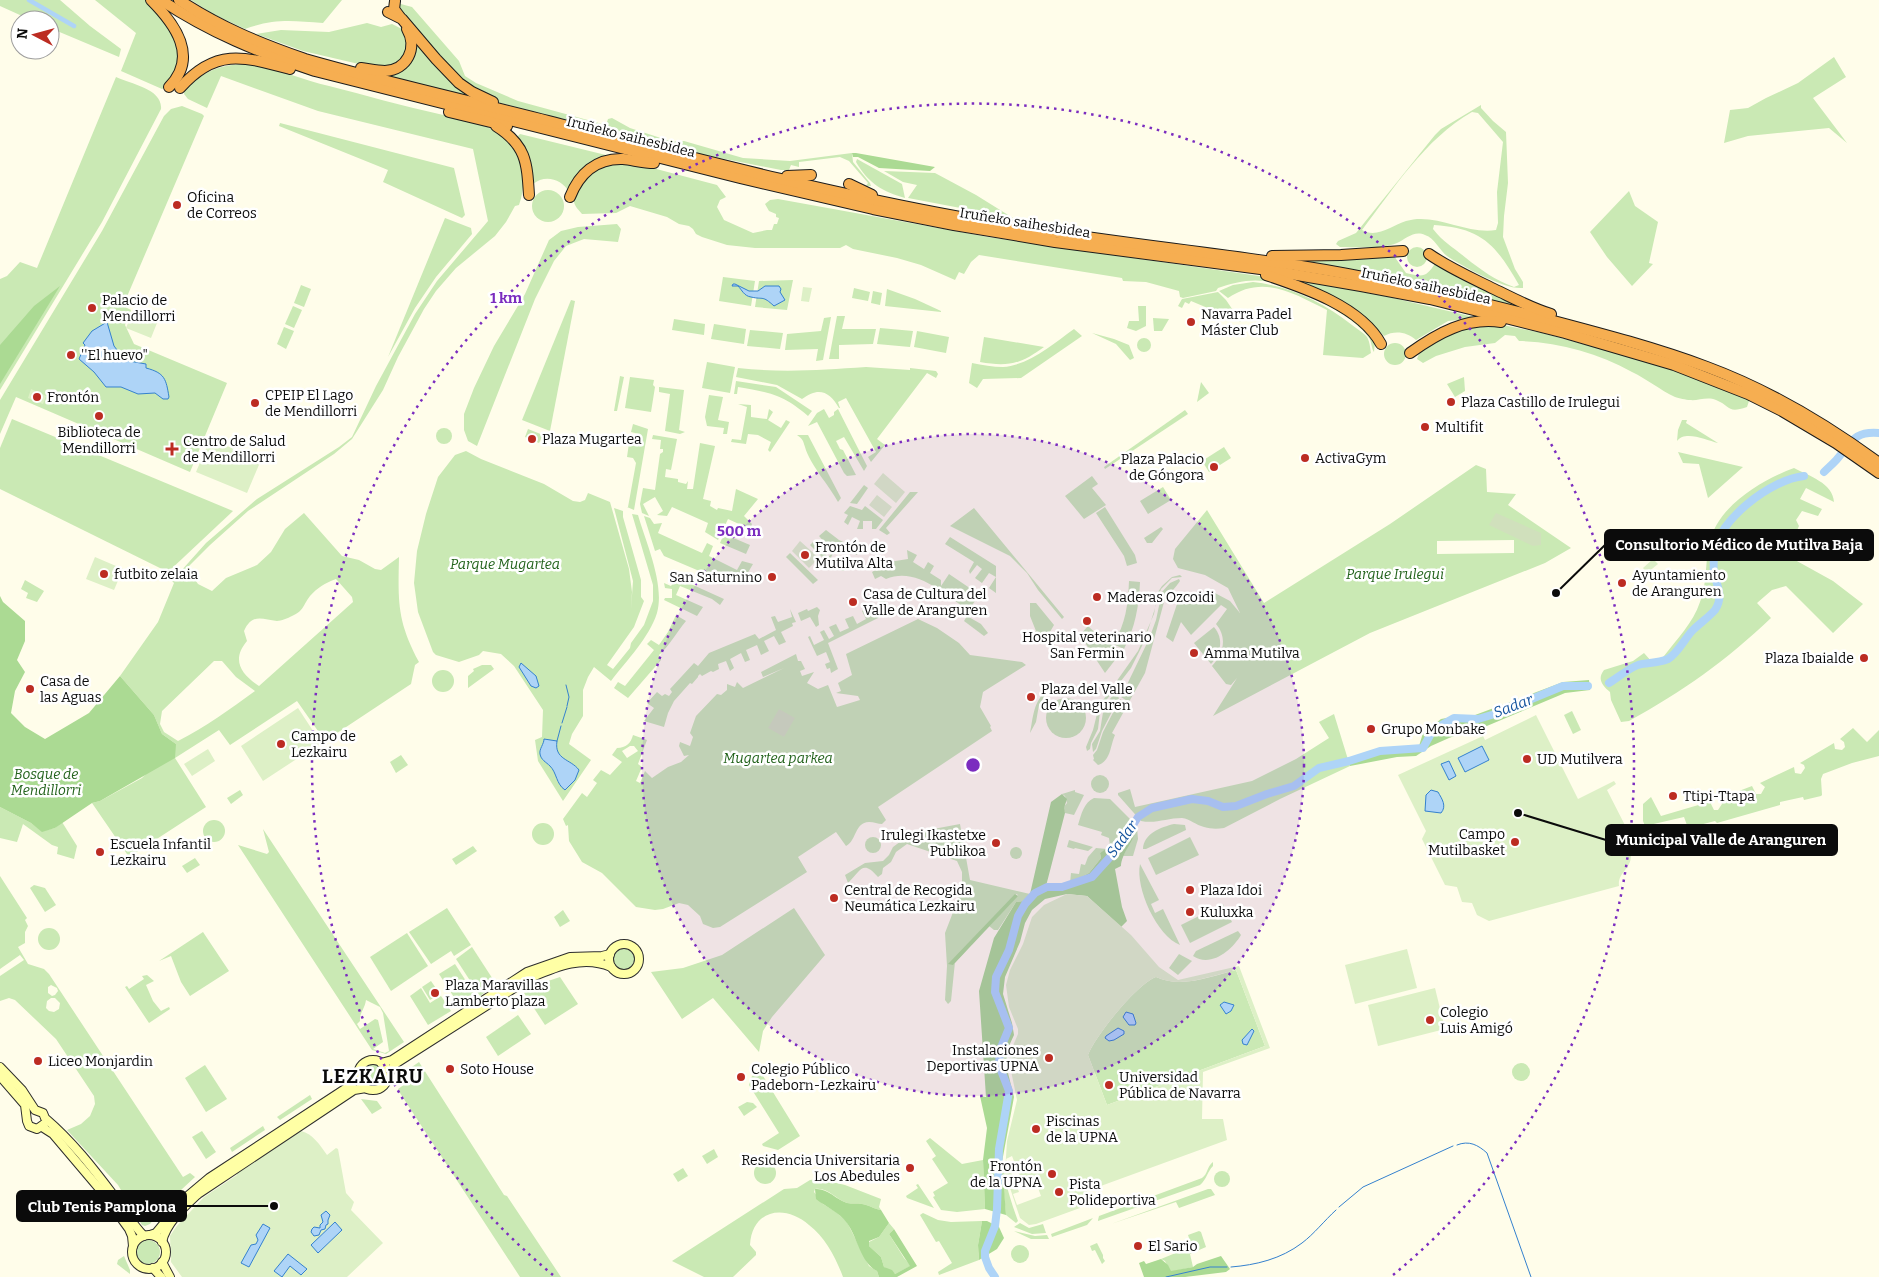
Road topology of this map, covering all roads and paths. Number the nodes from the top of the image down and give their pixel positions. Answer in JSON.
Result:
{"nodes":[{"id":1,"x":151,"y":0,"type":"edge"},
{"id":2,"x":161,"y":0,"type":"edge"},
{"id":3,"x":179,"y":0,"type":"edge"},
{"id":4,"x":395,"y":1,"type":"edge"},
{"id":5,"x":401,"y":18,"type":"junction"},
{"id":6,"x":221,"y":30,"type":"junction"},
{"id":7,"x":265,"y":45,"type":"junction"},
{"id":8,"x":252,"y":46,"type":"junction"},
{"id":9,"x":281,"y":67,"type":"junction"},
{"id":10,"x":491,"y":123,"type":"junction"},
{"id":11,"x":565,"y":125,"type":"junction"},
{"id":12,"x":654,"y":163,"type":"junction"},
{"id":13,"x":811,"y":175,"type":"dead end"},
{"id":14,"x":769,"y":176,"type":"junction"},
{"id":15,"x":849,"y":184,"type":"dead end"},
{"id":16,"x":530,"y":195,"type":"dead end"},
{"id":17,"x":570,"y":197,"type":"dead end"},
{"id":18,"x":884,"y":202,"type":"junction"},
{"id":19,"x":873,"y":209,"type":"junction"},
{"id":20,"x":1112,"y":241,"type":"junction"},
{"id":21,"x":1404,"y":252,"type":"dead end"},
{"id":22,"x":1130,"y":253,"type":"junction"},
{"id":23,"x":1429,"y":254,"type":"dead end"},
{"id":24,"x":1627,"y":341,"type":"junction"},
{"id":25,"x":1381,"y":344,"type":"dead end"},
{"id":26,"x":1617,"y":347,"type":"junction"},
{"id":27,"x":1410,"y":353,"type":"dead end"},
{"id":28,"x":1838,"y":439,"type":"junction"},
{"id":29,"x":1857,"y":452,"type":"junction"},
{"id":30,"x":1879,"y":463,"type":"edge"},
{"id":31,"x":1879,"y":473,"type":"edge"},
{"id":32,"x":610,"y":954,"type":"junction"},
{"id":33,"x":611,"y":967,"type":"junction"},
{"id":34,"x":381,"y":1063,"type":"junction"},
{"id":35,"x":0,"y":1067,"type":"edge"},
{"id":36,"x":388,"y":1075,"type":"junction"},
{"id":37,"x":0,"y":1076,"type":"edge"},
{"id":38,"x":358,"y":1076,"type":"junction"},
{"id":39,"x":366,"y":1088,"type":"junction"},
{"id":40,"x":35,"y":1110,"type":"junction"},
{"id":41,"x":27,"y":1116,"type":"junction"},
{"id":42,"x":45,"y":1118,"type":"junction"},
{"id":43,"x":42,"y":1127,"type":"junction"},
{"id":44,"x":147,"y":1236,"type":"junction"},
{"id":45,"x":162,"y":1242,"type":"junction"},
{"id":46,"x":133,"y":1246,"type":"junction"},
{"id":47,"x":162,"y":1262,"type":"junction"},
{"id":48,"x":153,"y":1268,"type":"junction"},
{"id":49,"x":161,"y":1277,"type":"edge"},
{"id":50,"x":170,"y":1277,"type":"edge"}],
"edges":[{"from":1,"to":9,"type":"highway"},
{"from":2,"to":6,"type":"highway","name":"Iruñeko saihesbidea"},
{"from":3,"to":6,"type":"highway","name":"Iruñeko saihesbidea"},
{"from":4,"to":5,"type":"highway"},
{"from":5,"to":7,"type":"highway"},
{"from":5,"to":11,"type":"highway"},
{"from":6,"to":8,"type":"highway","name":"Iruñeko saihesbidea"},
{"from":7,"to":8,"type":"highway","name":"Iruñeko saihesbidea"},
{"from":7,"to":11,"type":"highway","name":"Iruñeko saihesbidea"},
{"from":8,"to":9,"type":"highway"},
{"from":8,"to":19,"type":"highway","name":"Iruñeko saihesbidea"},
{"from":9,"to":10,"type":"highway"},
{"from":10,"to":12,"type":"highway"},
{"from":10,"to":16,"type":"highway"},
{"from":11,"to":14,"type":"highway","name":"Iruñeko saihesbidea"},
{"from":12,"to":17,"type":"highway"},
{"from":12,"to":19,"type":"highway"},
{"from":13,"to":14,"type":"highway"},
{"from":14,"to":18,"type":"highway","name":"Iruñeko saihesbidea"},
{"from":15,"to":18,"type":"highway"},
{"from":18,"to":20,"type":"highway","name":"Iruñeko saihesbidea"},
{"from":19,"to":22,"type":"highway","name":"Iruñeko saihesbidea"},
{"from":20,"to":21,"type":"highway"},
{"from":20,"to":24,"type":"highway","name":"Iruñeko saihesbidea"},
{"from":22,"to":25,"type":"highway"},
{"from":22,"to":26,"type":"highway","name":"Iruñeko saihesbidea"},
{"from":23,"to":24,"type":"highway"},
{"from":24,"to":28,"type":"highway","name":"Iruñeko saihesbidea"},
{"from":26,"to":27,"type":"highway"},
{"from":26,"to":28,"type":"highway","name":"Iruñeko saihesbidea"},
{"from":28,"to":29,"type":"highway","name":"Iruñeko saihesbidea"},
{"from":29,"to":30,"type":"highway","name":"Iruñeko saihesbidea"},
{"from":29,"to":31,"type":"highway","name":"Iruñeko saihesbidea"},
{"from":32,"to":33,"type":"main road"},
{"from":32,"to":33,"type":"main road"},
{"from":32,"to":34,"type":"main road"},
{"from":33,"to":36,"type":"main road"},
{"from":34,"to":36,"type":"main road"},
{"from":34,"to":38,"type":"main road"},
{"from":35,"to":40,"type":"main road"},
{"from":36,"to":39,"type":"main road"},
{"from":37,"to":41,"type":"main road"},
{"from":38,"to":39,"type":"main road"},
{"from":38,"to":44,"type":"main road"},
{"from":39,"to":45,"type":"main road"},
{"from":40,"to":41,"type":"main road"},
{"from":40,"to":42,"type":"main road"},
{"from":41,"to":43,"type":"main road"},
{"from":42,"to":43,"type":"main road"},
{"from":42,"to":44,"type":"main road"},
{"from":43,"to":46,"type":"main road"},
{"from":44,"to":45,"type":"main road"},
{"from":44,"to":46,"type":"main road"},
{"from":45,"to":47,"type":"main road"},
{"from":46,"to":48,"type":"main road"},
{"from":47,"to":48,"type":"main road"},
{"from":47,"to":50,"type":"main road"},
{"from":48,"to":49,"type":"main road"}]}
